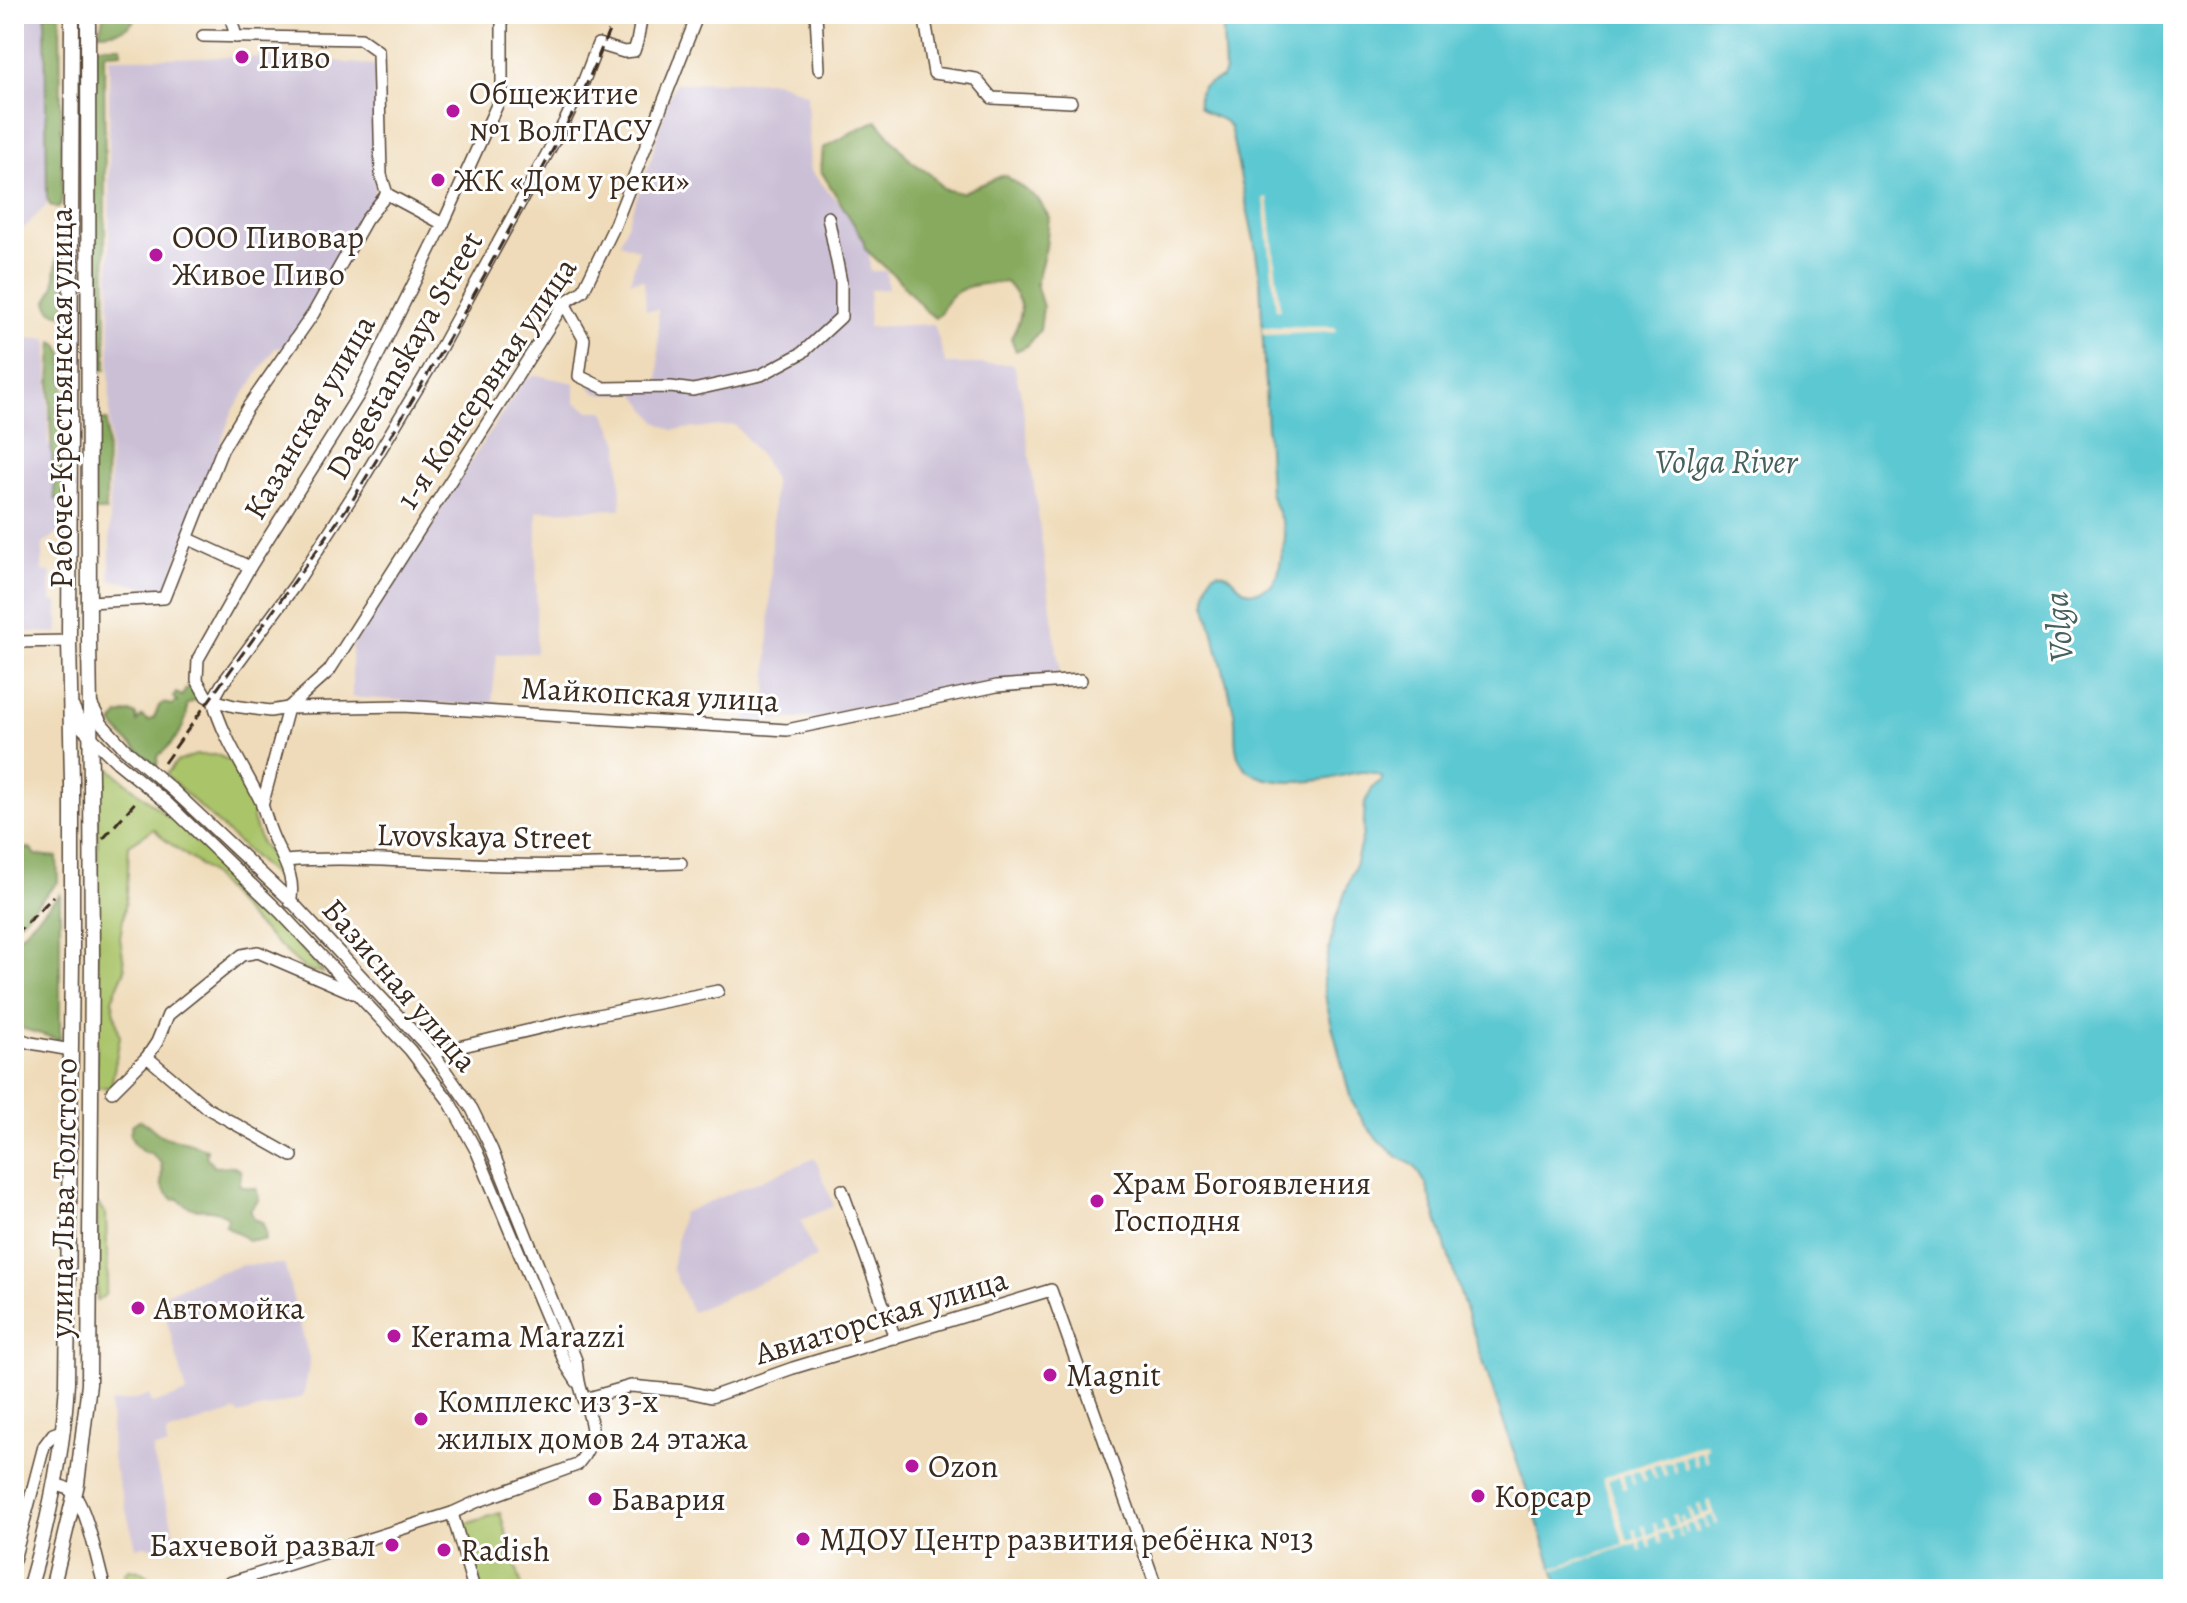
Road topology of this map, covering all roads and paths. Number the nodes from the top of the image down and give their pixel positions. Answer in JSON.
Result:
{"nodes":[{"id":1,"x":72,"y":14,"type":"edge"},
{"id":2,"x":88,"y":14,"type":"edge"},
{"id":3,"x":230,"y":14,"type":"edge"},
{"id":4,"x":502,"y":14,"type":"edge"},
{"id":5,"x":642,"y":14,"type":"edge"},
{"id":6,"x":698,"y":14,"type":"edge"},
{"id":7,"x":816,"y":14,"type":"edge"},
{"id":8,"x":924,"y":14,"type":"edge"},
{"id":9,"x":203,"y":36,"type":"dead end"},
{"id":10,"x":236,"y":37,"type":"junction"},
{"id":11,"x":819,"y":69,"type":"dead end"},
{"id":12,"x":1071,"y":102,"type":"dead end"},
{"id":13,"x":387,"y":194,"type":"junction"},
{"id":14,"x":828,"y":217,"type":"dead end"},
{"id":15,"x":443,"y":224,"type":"junction"},
{"id":16,"x":564,"y":303,"type":"junction"},
{"id":17,"x":189,"y":539,"type":"junction"},
{"id":18,"x":250,"y":567,"type":"junction"},
{"id":19,"x":89,"y":602,"type":"junction"},
{"id":20,"x":69,"y":641,"type":"junction"},
{"id":21,"x":14,"y":642,"type":"edge"},
{"id":22,"x":1081,"y":680,"type":"dead end"},
{"id":23,"x":213,"y":700,"type":"junction"},
{"id":24,"x":288,"y":708,"type":"junction"},
{"id":25,"x":87,"y":729,"type":"junction"},
{"id":26,"x":114,"y":759,"type":"junction"},
{"id":27,"x":91,"y":763,"type":"junction"},
{"id":28,"x":72,"y":781,"type":"joint"},
{"id":29,"x":91,"y":782,"type":"joint"},
{"id":30,"x":262,"y":806,"type":"junction"},
{"id":31,"x":285,"y":861,"type":"junction"},
{"id":32,"x":681,"y":863,"type":"dead end"},
{"id":33,"x":291,"y":901,"type":"junction"},
{"id":34,"x":280,"y":912,"type":"junction"},
{"id":35,"x":718,"y":991,"type":"dead end"},
{"id":36,"x":359,"y":996,"type":"junction"},
{"id":37,"x":14,"y":1037,"type":"edge"},
{"id":38,"x":71,"y":1050,"type":"junction"},
{"id":39,"x":433,"y":1053,"type":"junction"},
{"id":40,"x":147,"y":1057,"type":"junction"},
{"id":41,"x":112,"y":1092,"type":"dead end"},
{"id":42,"x":292,"y":1156,"type":"dead end"},
{"id":43,"x":842,"y":1190,"type":"dead end"},
{"id":44,"x":895,"y":1338,"type":"junction"},
{"id":45,"x":580,"y":1386,"type":"junction"},
{"id":46,"x":585,"y":1399,"type":"junction"},
{"id":47,"x":64,"y":1430,"type":"junction"},
{"id":48,"x":55,"y":1485,"type":"junction"},
{"id":49,"x":75,"y":1495,"type":"junction"},
{"id":50,"x":452,"y":1513,"type":"junction"},
{"id":51,"x":18,"y":1522,"type":"edge"},
{"id":52,"x":14,"y":1560,"type":"edge"},
{"id":53,"x":29,"y":1589,"type":"edge"},
{"id":54,"x":52,"y":1589,"type":"edge"},
{"id":55,"x":105,"y":1589,"type":"edge"},
{"id":56,"x":210,"y":1589,"type":"edge"},
{"id":57,"x":474,"y":1589,"type":"edge"},
{"id":58,"x":1157,"y":1589,"type":"edge"}],
"edges":[{"from":1,"to":20,"type":"main road","name":"Рабоче-Крестьянская улица"},
{"from":2,"to":19,"type":"main road","name":"Рабоче-Крестьянская улица"},
{"from":3,"to":10,"type":"street"},
{"from":4,"to":15,"type":"street","name":"Казанская улица"},
{"from":5,"to":23,"type":"street","name":"Dagestanskaya Street"},
{"from":6,"to":16,"type":"street","name":"1-я Консервная улица"},
{"from":7,"to":11,"type":"street"},
{"from":8,"to":12,"type":"street"},
{"from":9,"to":10,"type":"street"},
{"from":10,"to":13,"type":"street"},
{"from":13,"to":15,"type":"street"},
{"from":13,"to":17,"type":"street"},
{"from":14,"to":16,"type":"street"},
{"from":15,"to":18,"type":"street","name":"Казанская улица"},
{"from":16,"to":24,"type":"street","name":"1-я Консервная улица"},
{"from":17,"to":18,"type":"street"},
{"from":17,"to":19,"type":"street"},
{"from":18,"to":23,"type":"street","name":"Казанская улица"},
{"from":19,"to":25,"type":"main road","name":"Рабоче-Крестьянская улица"},
{"from":20,"to":21,"type":"street"},
{"from":20,"to":25,"type":"main road","name":"Рабоче-Крестьянская улица"},
{"from":22,"to":24,"type":"street","name":"Майкопская улица"},
{"from":23,"to":24,"type":"street","name":"Майкопская улица"},
{"from":23,"to":30,"type":"street","name":"Казанская улица"},
{"from":24,"to":30,"type":"street"},
{"from":25,"to":26,"type":"street","name":"Базисная улица"},
{"from":25,"to":27,"type":"main road","name":"Рабоче-Крестьянская улица"},
{"from":25,"to":28,"type":"main road","name":"Рабоче-Крестьянская улица"},
{"from":25,"to":33,"type":"street","name":"Базисная улица","bridge":true},
{"from":26,"to":27,"type":"street"},
{"from":26,"to":34,"type":"street","name":"Базисная улица","bridge":true},
{"from":27,"to":29,"type":"main road","name":"Рабоче-Крестьянская улица"},
{"from":28,"to":38,"type":"main road","name":"улица Льва Толстого","bridge":true},
{"from":29,"to":49,"type":"main road","name":"улица Льва Толстого","bridge":true},
{"from":30,"to":31,"type":"street","name":"Казанская улица"},
{"from":31,"to":32,"type":"street","name":"Lvovskaya Street"},
{"from":31,"to":33,"type":"street","name":"Казанская улица"},
{"from":33,"to":34,"type":"street"},
{"from":33,"to":39,"type":"street","name":"Базисная улица"},
{"from":34,"to":36,"type":"street","name":"Базисная улица"},
{"from":35,"to":39,"type":"street"},
{"from":36,"to":40,"type":"street"},
{"from":36,"to":45,"type":"street","name":"Базисная улица"},
{"from":37,"to":38,"type":"street"},
{"from":38,"to":47,"type":"main road","name":"улица Льва Толстого"},
{"from":39,"to":45,"type":"street","name":"Базисная улица"},
{"from":40,"to":41,"type":"street"},
{"from":40,"to":42,"type":"street"},
{"from":43,"to":44,"type":"street"},
{"from":44,"to":46,"type":"street","name":"Авиаторская улица"},
{"from":44,"to":58,"type":"street","name":"Авиаторская улица"},
{"from":45,"to":46,"type":"street","name":"Базисная улица"},
{"from":46,"to":50,"type":"street","name":"Базисная улица"},
{"from":47,"to":48,"type":"main road","name":"улица Льва Толстого"},
{"from":47,"to":51,"type":"street"},
{"from":48,"to":49,"type":"street"},
{"from":48,"to":53,"type":"main road","name":"улица Льва Толстого"},
{"from":49,"to":54,"type":"main road","name":"улица Льва Толстого"},
{"from":49,"to":55,"type":"street"},
{"from":50,"to":56,"type":"street"},
{"from":50,"to":57,"type":"street"},
{"from":51,"to":52,"type":"street"}]}
